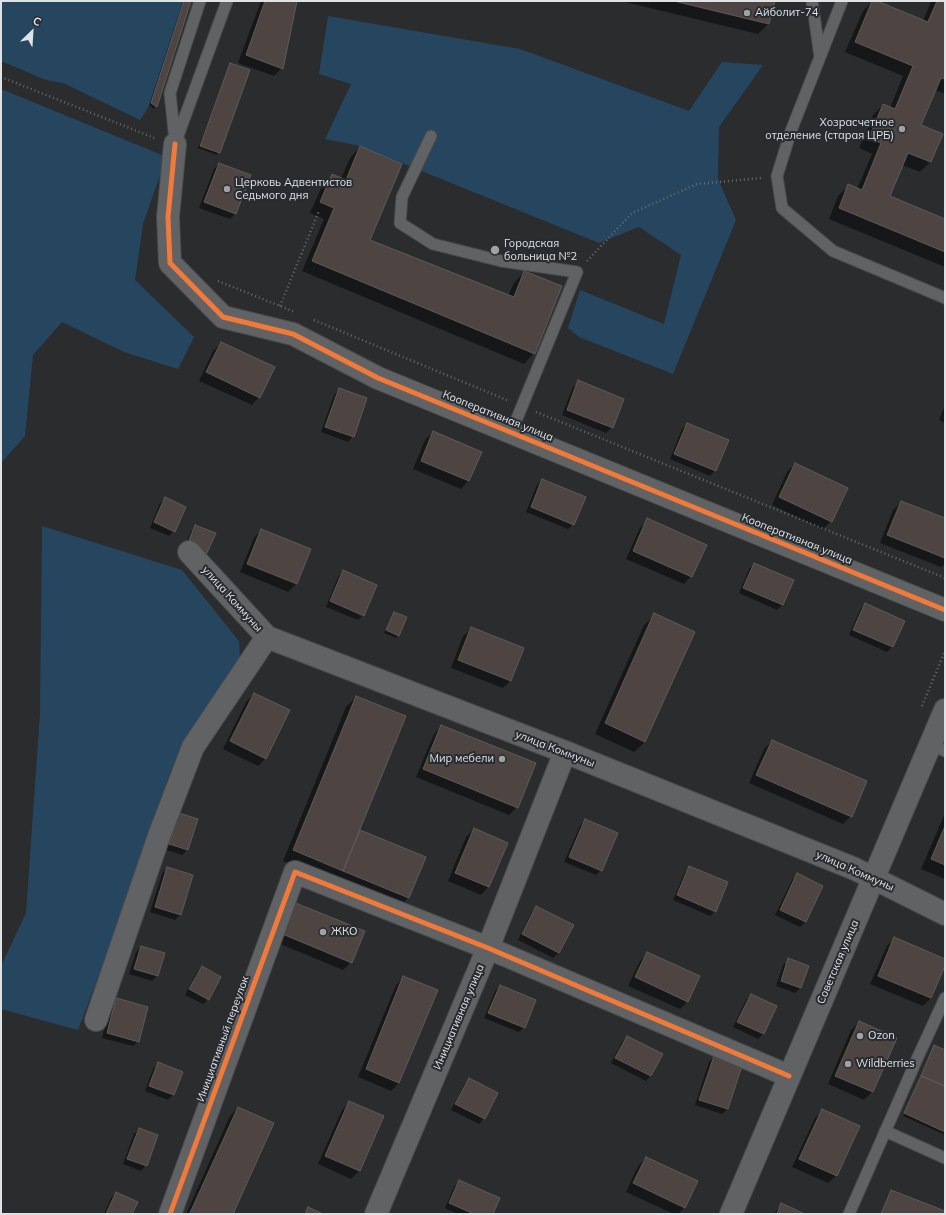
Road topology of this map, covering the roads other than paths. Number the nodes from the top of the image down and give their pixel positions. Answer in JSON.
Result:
{"nodes":[{"id":1,"x":200,"y":1,"type":"edge"},
{"id":2,"x":227,"y":1,"type":"edge"},
{"id":3,"x":812,"y":1,"type":"edge"},
{"id":4,"x":842,"y":1,"type":"edge"},
{"id":5,"x":820,"y":57,"type":"junction"},
{"id":6,"x":431,"y":136,"type":"dead end"},
{"id":7,"x":167,"y":142,"type":"junction"},
{"id":8,"x":945,"y":298,"type":"edge"},
{"id":9,"x":511,"y":433,"type":"junction"},
{"id":10,"x":189,"y":552,"type":"dead end"},
{"id":11,"x":945,"y":610,"type":"edge"},
{"id":12,"x":267,"y":637,"type":"junction"},
{"id":13,"x":945,"y":710,"type":"edge"},
{"id":14,"x":938,"y":747,"type":"edge"},
{"id":15,"x":565,"y":752,"type":"junction"},
{"id":16,"x":875,"y":878,"type":"junction"},
{"id":17,"x":945,"y":914,"type":"edge"},
{"id":18,"x":488,"y":948,"type":"junction"},
{"id":19,"x":945,"y":998,"type":"edge"},
{"id":20,"x":96,"y":1020,"type":"dead end"},
{"id":21,"x":789,"y":1076,"type":"junction"},
{"id":22,"x":885,"y":1131,"type":"junction"},
{"id":23,"x":945,"y":1158,"type":"edge"},
{"id":24,"x":170,"y":1214,"type":"edge"},
{"id":25,"x":376,"y":1214,"type":"edge"},
{"id":26,"x":731,"y":1214,"type":"edge"},
{"id":27,"x":849,"y":1214,"type":"edge"}],
"edges":[{"from":1,"to":7,"type":"lane"},
{"from":2,"to":7,"type":"lane"},
{"from":3,"to":5,"type":"lane"},
{"from":4,"to":5,"type":"lane"},
{"from":5,"to":8,"type":"lane"},
{"from":6,"to":9,"type":"lane"},
{"from":7,"to":9,"type":"street","name":"Кооперативная улица"},
{"from":9,"to":11,"type":"street","name":"Кооперативная улица"},
{"from":10,"to":12,"type":"street","name":"улица Коммуны"},
{"from":12,"to":15,"type":"street","name":"улица Коммуны"},
{"from":12,"to":20,"type":"street"},
{"from":13,"to":14,"type":"street","name":"Советская улица"},
{"from":14,"to":16,"type":"street","name":"Советская улица"},
{"from":15,"to":16,"type":"street","name":"улица Коммуны"},
{"from":15,"to":18,"type":"street","name":"Инициативная улица"},
{"from":16,"to":17,"type":"street","name":"улица Коммуны"},
{"from":16,"to":21,"type":"street","name":"Советская улица"},
{"from":18,"to":21,"type":"street"},
{"from":18,"to":24,"type":"street","name":"Инициативный переулок"},
{"from":18,"to":25,"type":"street","name":"Инициативная улица"},
{"from":19,"to":22,"type":"lane"},
{"from":21,"to":26,"type":"street","name":"Советская улица"},
{"from":22,"to":23,"type":"lane"},
{"from":22,"to":27,"type":"lane"}]}
